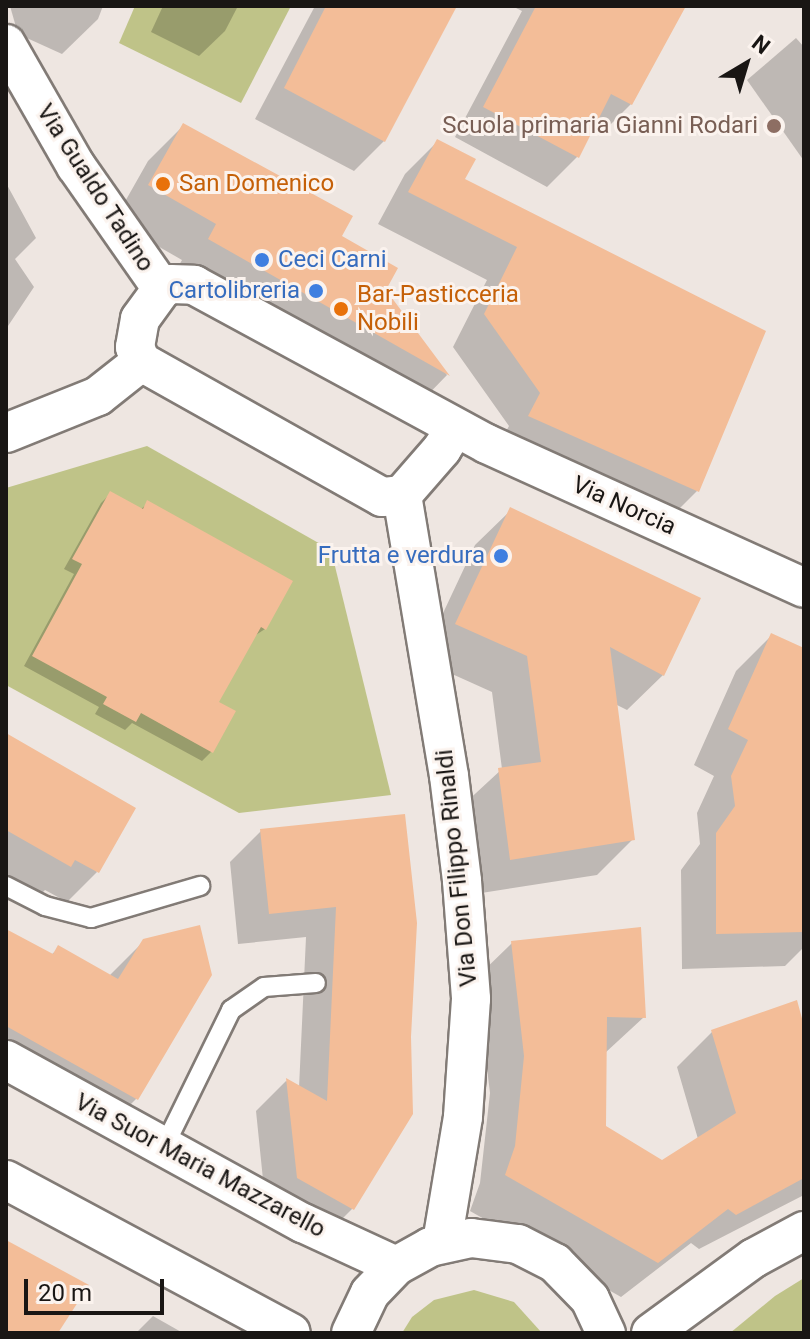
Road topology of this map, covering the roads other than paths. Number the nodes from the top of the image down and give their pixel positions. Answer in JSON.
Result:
{"nodes":[{"id":1,"x":6,"y":44,"type":"edge"},
{"id":2,"x":162,"y":289,"type":"junction"},
{"id":3,"x":141,"y":362,"type":"junction"},
{"id":4,"x":450,"y":425,"type":"junction"},
{"id":5,"x":6,"y":433,"type":"edge"},
{"id":6,"x":402,"y":495,"type":"junction"},
{"id":7,"x":804,"y":588,"type":"edge"},
{"id":8,"x":6,"y":886,"type":"edge"},
{"id":9,"x":200,"y":886,"type":"dead end"},
{"id":10,"x":316,"y":983,"type":"dead end"},
{"id":11,"x":6,"y":1060,"type":"edge"},
{"id":12,"x":164,"y":1147,"type":"junction"},
{"id":13,"x":6,"y":1180,"type":"edge"},
{"id":14,"x":804,"y":1231,"type":"edge"},
{"id":15,"x":442,"y":1243,"type":"junction"},
{"id":16,"x":396,"y":1266,"type":"junction"},
{"id":17,"x":291,"y":1333,"type":"edge"},
{"id":18,"x":351,"y":1333,"type":"edge"},
{"id":19,"x":606,"y":1333,"type":"edge"},
{"id":20,"x":651,"y":1333,"type":"edge"}],
"edges":[{"from":1,"to":2,"type":"street","name":"Via Gualdo Tadino"},
{"from":2,"to":3,"type":"street"},
{"from":2,"to":4,"type":"street","name":"Via Norcia"},
{"from":3,"to":5,"type":"street"},
{"from":3,"to":6,"type":"street"},
{"from":4,"to":6,"type":"street"},
{"from":4,"to":7,"type":"street","name":"Via Norcia"},
{"from":6,"to":15,"type":"street","name":"Via Don Filippo Rinaldi"},
{"from":8,"to":9,"type":"lane"},
{"from":10,"to":12,"type":"lane"},
{"from":11,"to":12,"type":"street","name":"Via Suor Maria Mazzarello"},
{"from":12,"to":16,"type":"street","name":"Via Suor Maria Mazzarello"},
{"from":13,"to":17,"type":"street"},
{"from":14,"to":20,"type":"street"},
{"from":15,"to":16,"type":"street"},
{"from":15,"to":19,"type":"street"},
{"from":16,"to":18,"type":"street"}]}
